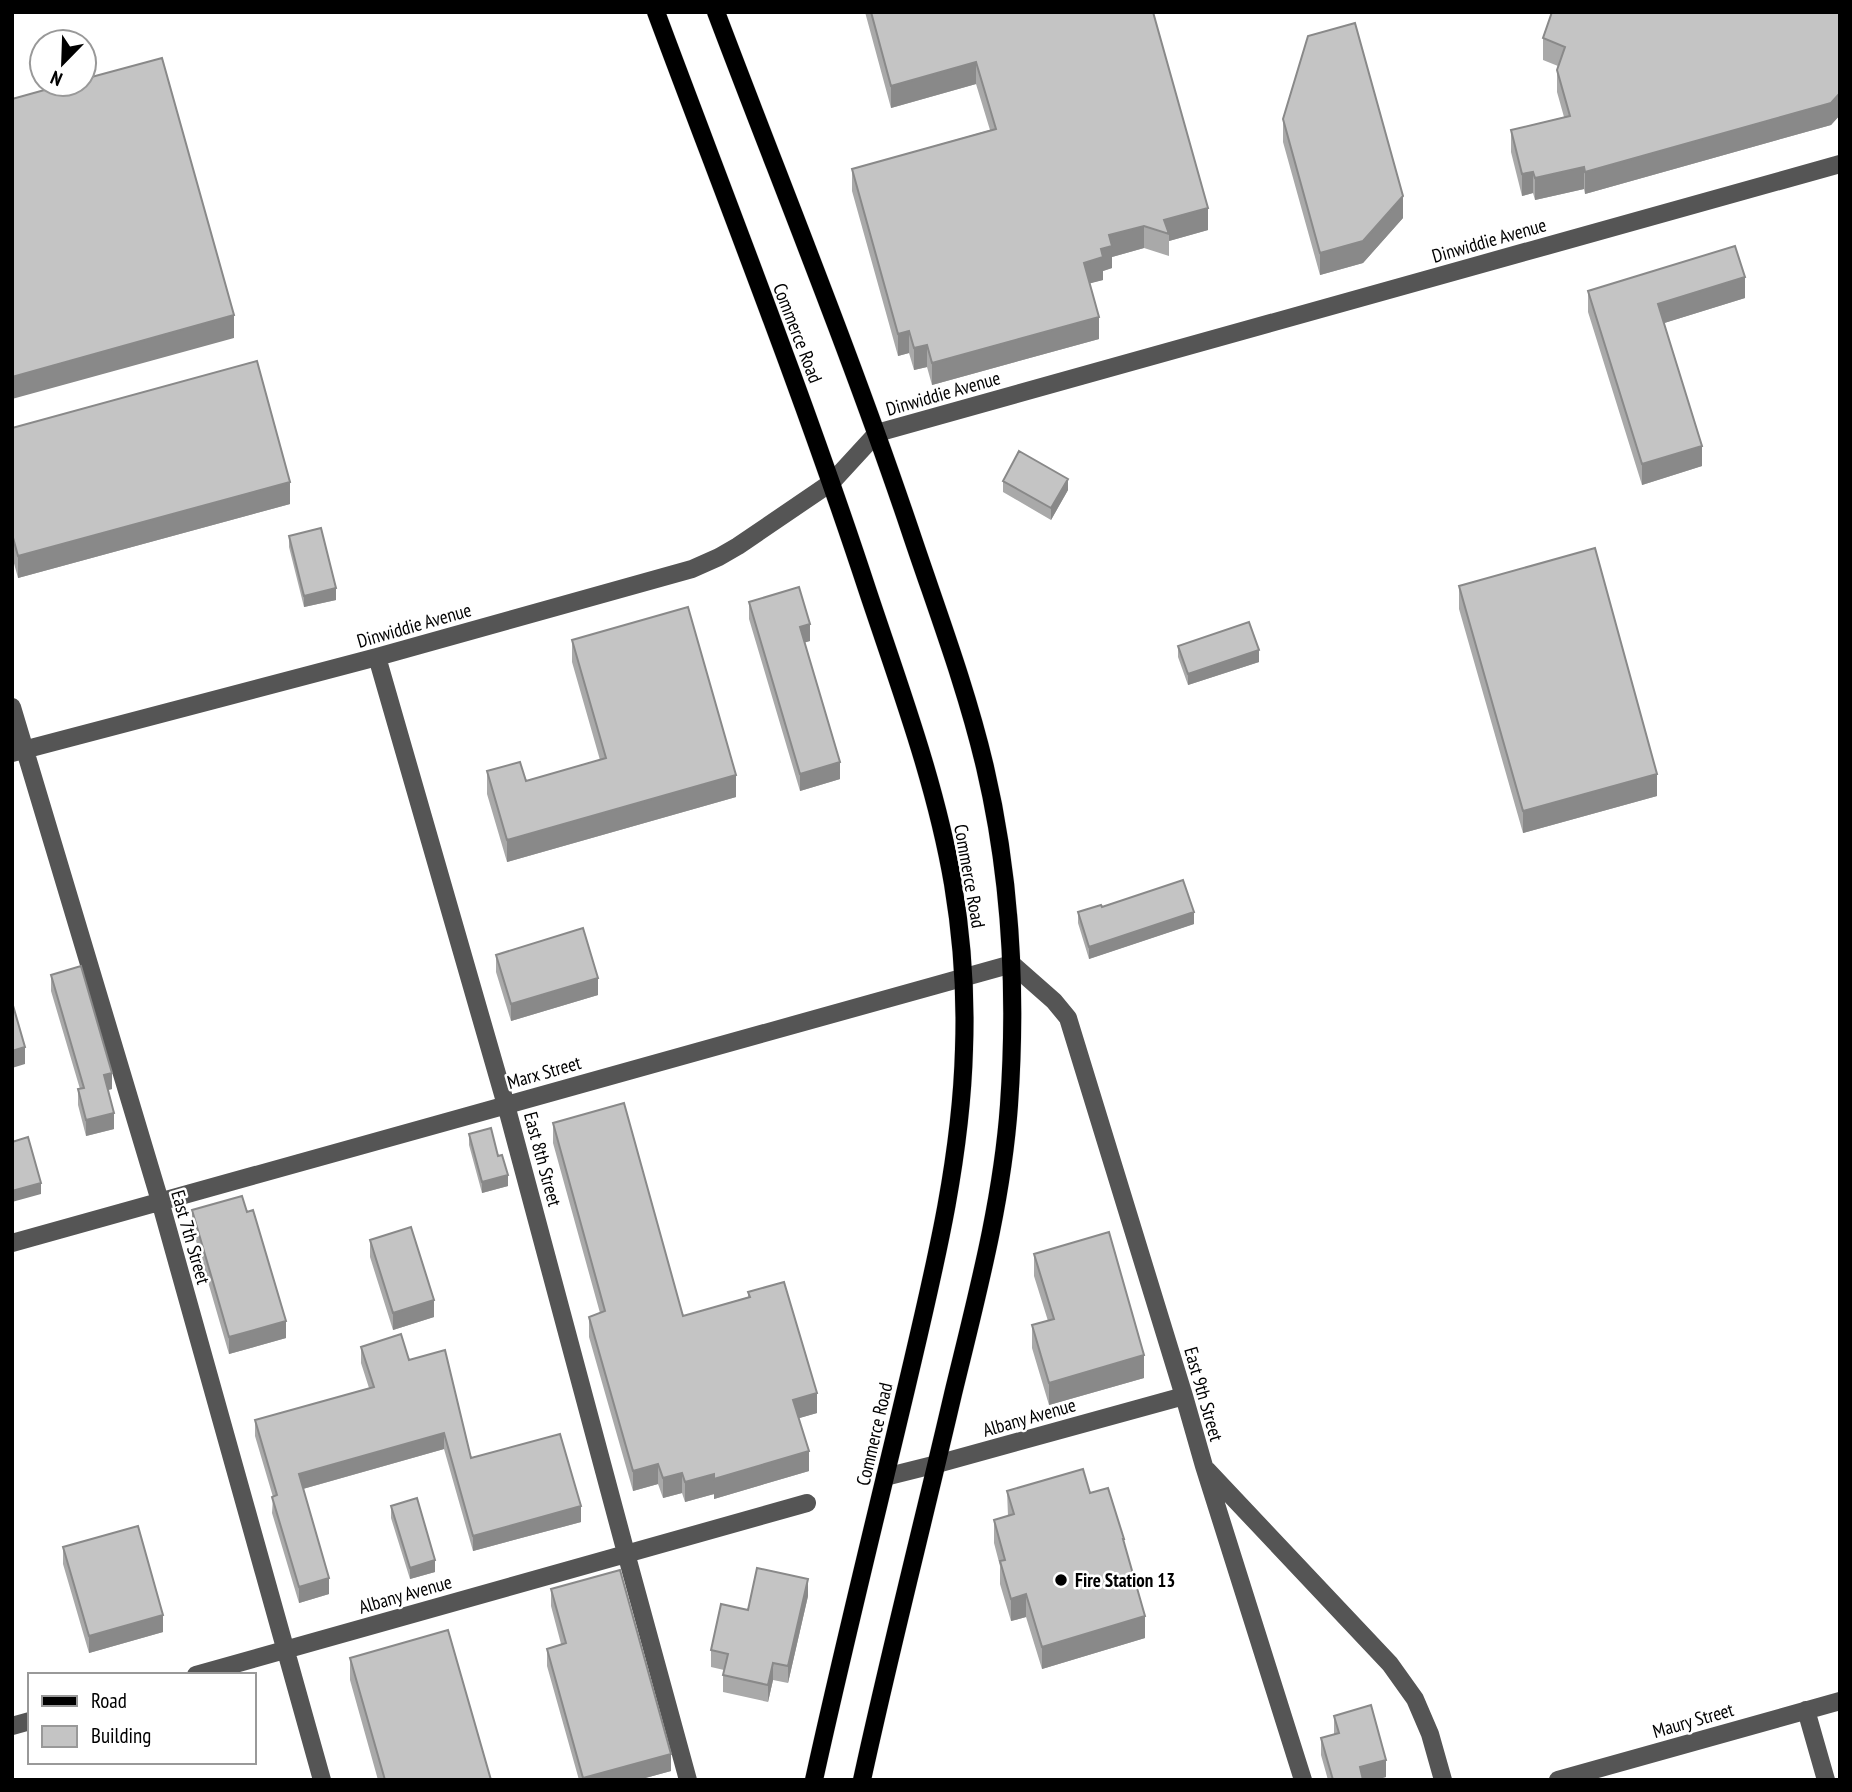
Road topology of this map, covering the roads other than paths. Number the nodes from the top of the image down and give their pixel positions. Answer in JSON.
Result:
{"nodes":[{"id":1,"x":656,"y":12,"type":"edge"},
{"id":2,"x":716,"y":12,"type":"edge"},
{"id":3,"x":1840,"y":164,"type":"edge"},
{"id":4,"x":877,"y":433,"type":"junction"},
{"id":5,"x":832,"y":482,"type":"junction"},
{"id":6,"x":377,"y":657,"type":"junction"},
{"id":7,"x":12,"y":707,"type":"edge"},
{"id":8,"x":18,"y":751,"type":"edge"},
{"id":9,"x":1012,"y":964,"type":"junction"},
{"id":10,"x":963,"y":977,"type":"junction"},
{"id":11,"x":506,"y":1105,"type":"junction"},
{"id":12,"x":160,"y":1201,"type":"junction"},
{"id":13,"x":12,"y":1243,"type":"edge"},
{"id":14,"x":1184,"y":1396,"type":"junction"},
{"id":15,"x":937,"y":1465,"type":"junction"},
{"id":16,"x":1204,"y":1466,"type":"junction"},
{"id":17,"x":885,"y":1477,"type":"junction"},
{"id":18,"x":807,"y":1503,"type":"dead end"},
{"id":19,"x":626,"y":1553,"type":"junction"},
{"id":20,"x":286,"y":1650,"type":"junction"},
{"id":21,"x":203,"y":1673,"type":"edge"},
{"id":22,"x":1840,"y":1702,"type":"edge"},
{"id":23,"x":1806,"y":1710,"type":"junction"},
{"id":24,"x":322,"y":1780,"type":"edge"},
{"id":25,"x":688,"y":1780,"type":"edge"},
{"id":26,"x":814,"y":1780,"type":"edge"},
{"id":27,"x":862,"y":1780,"type":"edge"},
{"id":28,"x":1303,"y":1780,"type":"edge"},
{"id":29,"x":1443,"y":1780,"type":"edge"},
{"id":30,"x":1558,"y":1780,"type":"edge"},
{"id":31,"x":1826,"y":1780,"type":"edge"}],
"edges":[{"from":1,"to":5,"type":"main road","name":"Commerce Road"},
{"from":2,"to":4,"type":"main road","name":"Commerce Road"},
{"from":3,"to":4,"type":"street","name":"Dinwiddie Avenue"},
{"from":4,"to":5,"type":"street","name":"Dinwiddie Avenue"},
{"from":4,"to":9,"type":"main road","name":"Commerce Road"},
{"from":5,"to":6,"type":"street","name":"Dinwiddie Avenue"},
{"from":5,"to":10,"type":"main road","name":"Commerce Road"},
{"from":6,"to":8,"type":"street","name":"Dinwiddie Avenue"},
{"from":6,"to":11,"type":"street","name":"East 8th Street"},
{"from":7,"to":8,"type":"street","name":"East 7th Street"},
{"from":8,"to":12,"type":"street","name":"East 7th Street"},
{"from":9,"to":10,"type":"street","name":"Marx Street"},
{"from":9,"to":14,"type":"street","name":"East 9th Street"},
{"from":9,"to":15,"type":"main road","name":"Commerce Road"},
{"from":10,"to":11,"type":"street","name":"Marx Street"},
{"from":10,"to":17,"type":"main road","name":"Commerce Road"},
{"from":11,"to":12,"type":"street","name":"Marx Street"},
{"from":11,"to":19,"type":"street","name":"East 8th Street"},
{"from":12,"to":13,"type":"street","name":"Marx Street"},
{"from":12,"to":20,"type":"street","name":"East 7th Street"},
{"from":14,"to":15,"type":"street","name":"Albany Avenue"},
{"from":14,"to":16,"type":"street","name":"East 9th Street"},
{"from":15,"to":17,"type":"street","name":"Albany Avenue"},
{"from":15,"to":27,"type":"main road","name":"Commerce Road"},
{"from":16,"to":28,"type":"street","name":"East 9th Street"},
{"from":16,"to":29,"type":"street"},
{"from":17,"to":26,"type":"main road","name":"Commerce Road"},
{"from":18,"to":19,"type":"street","name":"Albany Avenue"},
{"from":19,"to":20,"type":"street","name":"Albany Avenue"},
{"from":19,"to":25,"type":"street"},
{"from":20,"to":21,"type":"street","name":"Albany Avenue"},
{"from":20,"to":24,"type":"street","name":"East 7th Street"},
{"from":22,"to":23,"type":"street","name":"Maury Street"},
{"from":23,"to":30,"type":"street","name":"Maury Street"},
{"from":23,"to":31,"type":"street"}]}
